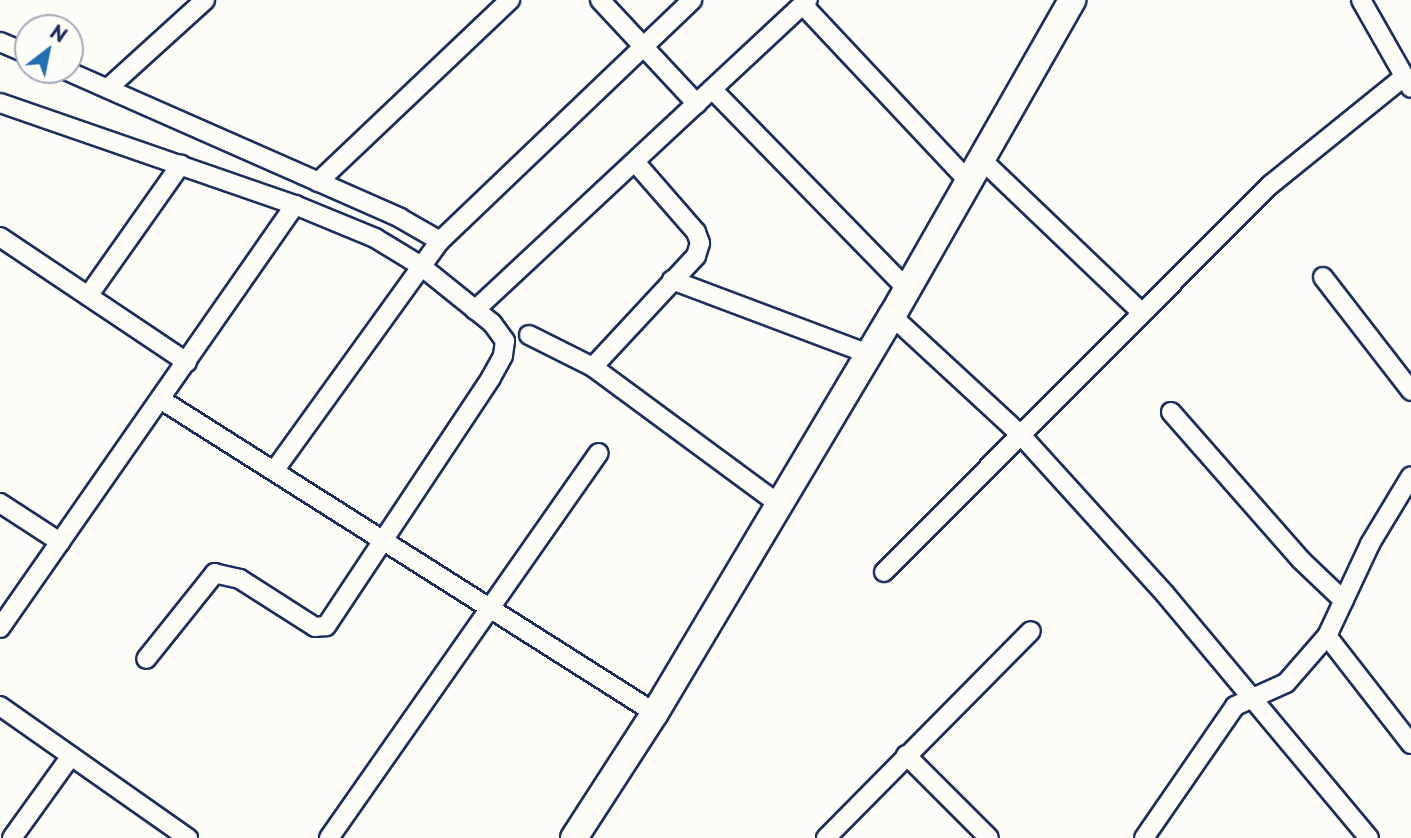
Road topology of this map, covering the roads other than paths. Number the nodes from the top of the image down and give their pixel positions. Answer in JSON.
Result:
{"nodes":[{"id":1,"x":205,"y":0,"type":"edge"},
{"id":2,"x":510,"y":0,"type":"edge"},
{"id":3,"x":600,"y":0,"type":"edge"},
{"id":4,"x":692,"y":0,"type":"edge"},
{"id":5,"x":1072,"y":0,"type":"edge"},
{"id":6,"x":1361,"y":0,"type":"edge"},
{"id":7,"x":806,"y":2,"type":"edge"},
{"id":8,"x":644,"y":46,"type":"junction"},
{"id":9,"x":84,"y":78,"type":"edge"},
{"id":10,"x":1408,"y":82,"type":"edge"},
{"id":11,"x":108,"y":88,"type":"junction"},
{"id":12,"x":712,"y":89,"type":"junction"},
{"id":13,"x":0,"y":103,"type":"edge"},
{"id":14,"x":697,"y":104,"type":"junction"},
{"id":15,"x":635,"y":162,"type":"junction"},
{"id":16,"x":181,"y":164,"type":"junction"},
{"id":17,"x":975,"y":170,"type":"junction"},
{"id":18,"x":318,"y":182,"type":"junction"},
{"id":19,"x":295,"y":205,"type":"junction"},
{"id":20,"x":0,"y":237,"type":"edge"},
{"id":21,"x":440,"y":241,"type":"junction"},
{"id":22,"x":421,"y":266,"type":"junction"},
{"id":23,"x":1322,"y":277,"type":"dead end"},
{"id":24,"x":671,"y":280,"type":"junction"},
{"id":25,"x":907,"y":289,"type":"junction"},
{"id":26,"x":88,"y":296,"type":"junction"},
{"id":27,"x":475,"y":310,"type":"junction"},
{"id":28,"x":1142,"y":313,"type":"junction"},
{"id":29,"x":892,"y":316,"type":"junction"},
{"id":30,"x":529,"y":335,"type":"dead end"},
{"id":31,"x":869,"y":354,"type":"junction"},
{"id":32,"x":187,"y":362,"type":"junction"},
{"id":33,"x":593,"y":367,"type":"junction"},
{"id":34,"x":1411,"y":391,"type":"edge"},
{"id":35,"x":160,"y":399,"type":"junction"},
{"id":36,"x":1171,"y":412,"type":"dead end"},
{"id":37,"x":1020,"y":434,"type":"junction"},
{"id":38,"x":599,"y":453,"type":"dead end"},
{"id":39,"x":274,"y":471,"type":"junction"},
{"id":40,"x":1411,"y":476,"type":"edge"},
{"id":41,"x":0,"y":503,"type":"edge"},
{"id":42,"x":779,"y":504,"type":"junction"},
{"id":43,"x":382,"y":540,"type":"junction"},
{"id":44,"x":60,"y":542,"type":"junction"},
{"id":45,"x":884,"y":572,"type":"dead end"},
{"id":46,"x":1344,"y":601,"type":"junction"},
{"id":47,"x":490,"y":608,"type":"junction"},
{"id":48,"x":0,"y":628,"type":"edge"},
{"id":49,"x":1031,"y":631,"type":"dead end"},
{"id":50,"x":1327,"y":636,"type":"junction"},
{"id":51,"x":146,"y":659,"type":"dead end"},
{"id":52,"x":1251,"y":697,"type":"junction"},
{"id":53,"x":0,"y":706,"type":"edge"},
{"id":54,"x":655,"y":713,"type":"junction"},
{"id":55,"x":1411,"y":744,"type":"edge"},
{"id":56,"x":71,"y":755,"type":"junction"},
{"id":57,"x":906,"y":755,"type":"junction"},
{"id":58,"x":180,"y":836,"type":"edge"},
{"id":59,"x":12,"y":838,"type":"edge"},
{"id":60,"x":329,"y":838,"type":"edge"},
{"id":61,"x":575,"y":838,"type":"edge"},
{"id":62,"x":827,"y":838,"type":"edge"},
{"id":63,"x":989,"y":838,"type":"edge"},
{"id":64,"x":1144,"y":838,"type":"edge"},
{"id":65,"x":1369,"y":838,"type":"edge"}],
"edges":[{"from":1,"to":11,"type":"street"},
{"from":2,"to":18,"type":"street"},
{"from":3,"to":8,"type":"street"},
{"from":4,"to":8,"type":"street"},
{"from":5,"to":17,"type":"main road"},
{"from":6,"to":10,"type":"street"},
{"from":7,"to":12,"type":"street"},
{"from":7,"to":17,"type":"street"},
{"from":8,"to":14,"type":"street"},
{"from":8,"to":21,"type":"street"},
{"from":9,"to":11,"type":"street"},
{"from":10,"to":28,"type":"street"},
{"from":11,"to":18,"type":"street"},
{"from":12,"to":14,"type":"street"},
{"from":12,"to":25,"type":"street"},
{"from":13,"to":16,"type":"street"},
{"from":14,"to":15,"type":"street"},
{"from":15,"to":24,"type":"street"},
{"from":15,"to":27,"type":"street"},
{"from":16,"to":19,"type":"street"},
{"from":16,"to":26,"type":"street"},
{"from":17,"to":25,"type":"main road"},
{"from":17,"to":28,"type":"street"},
{"from":18,"to":21,"type":"street"},
{"from":19,"to":22,"type":"street"},
{"from":19,"to":32,"type":"street"},
{"from":20,"to":26,"type":"street"},
{"from":21,"to":22,"type":"street"},
{"from":22,"to":27,"type":"street"},
{"from":22,"to":39,"type":"street"},
{"from":23,"to":34,"type":"street"},
{"from":24,"to":31,"type":"street"},
{"from":24,"to":33,"type":"street"},
{"from":25,"to":29,"type":"main road"},
{"from":26,"to":32,"type":"street"},
{"from":27,"to":43,"type":"street"},
{"from":28,"to":37,"type":"street"},
{"from":29,"to":31,"type":"main road"},
{"from":29,"to":37,"type":"street"},
{"from":30,"to":33,"type":"street"},
{"from":31,"to":42,"type":"main road"},
{"from":32,"to":35,"type":"street"},
{"from":33,"to":42,"type":"street"},
{"from":35,"to":39,"type":"street"},
{"from":35,"to":44,"type":"street"},
{"from":36,"to":46,"type":"street"},
{"from":37,"to":45,"type":"street"},
{"from":37,"to":52,"type":"street"},
{"from":38,"to":47,"type":"street"},
{"from":39,"to":43,"type":"street"},
{"from":40,"to":46,"type":"street"},
{"from":41,"to":44,"type":"street"},
{"from":42,"to":54,"type":"main road"},
{"from":43,"to":47,"type":"street"},
{"from":43,"to":51,"type":"street"},
{"from":44,"to":48,"type":"street"},
{"from":46,"to":50,"type":"street"},
{"from":47,"to":54,"type":"street"},
{"from":47,"to":60,"type":"street"},
{"from":49,"to":57,"type":"street"},
{"from":50,"to":52,"type":"street"},
{"from":50,"to":55,"type":"street"},
{"from":52,"to":64,"type":"street"},
{"from":52,"to":65,"type":"street"},
{"from":53,"to":56,"type":"street"},
{"from":54,"to":61,"type":"main road"},
{"from":56,"to":58,"type":"street"},
{"from":56,"to":59,"type":"street"},
{"from":57,"to":62,"type":"street"},
{"from":57,"to":63,"type":"street"}]}
